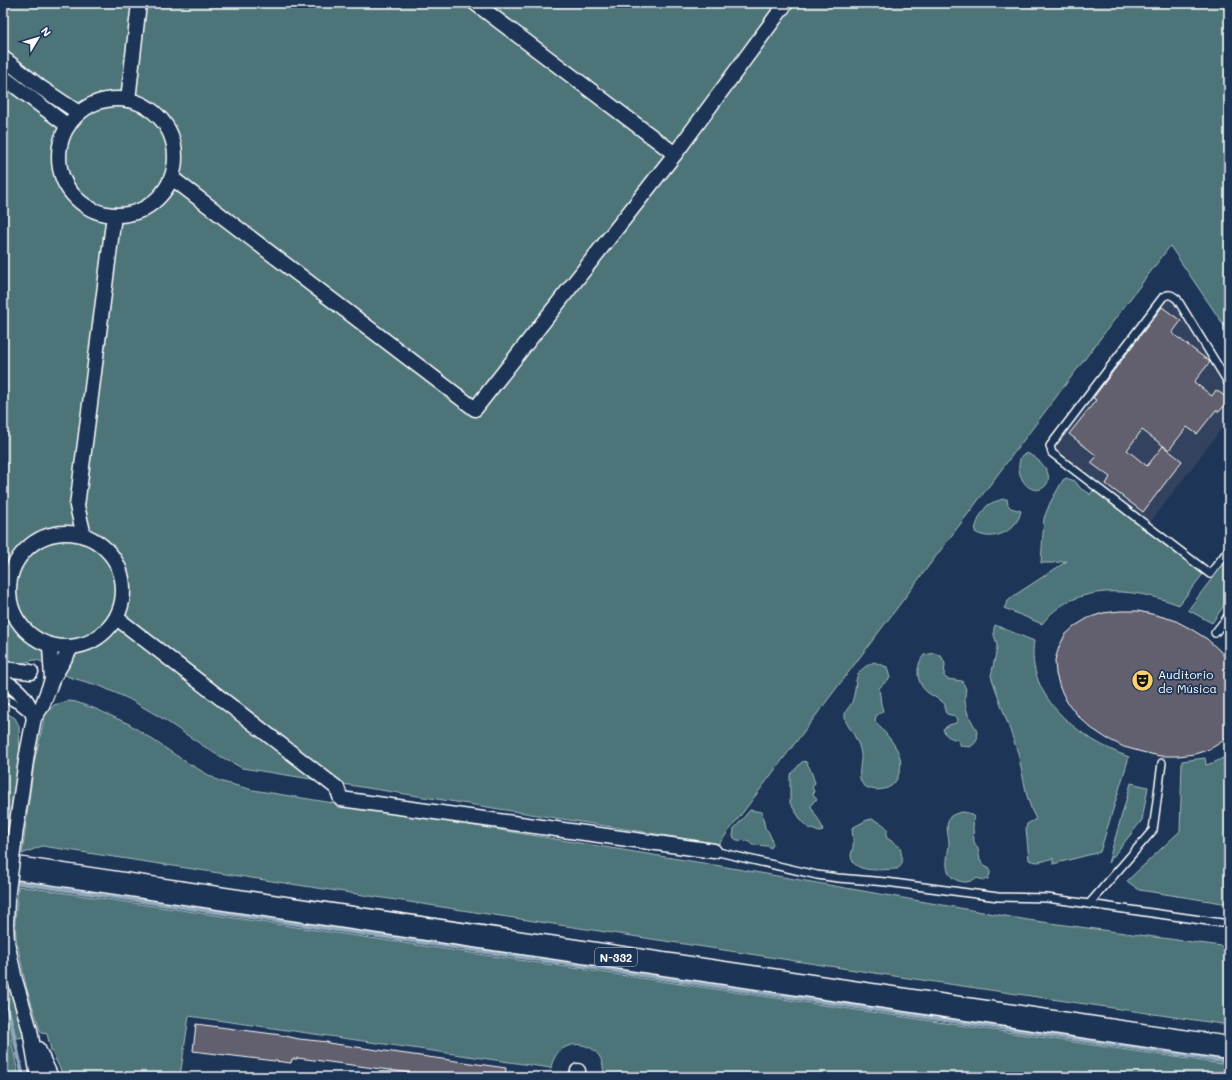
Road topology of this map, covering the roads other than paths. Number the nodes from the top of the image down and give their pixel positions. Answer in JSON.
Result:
{"nodes":[{"id":1,"x":139,"y":3,"type":"edge"},
{"id":2,"x":475,"y":3,"type":"edge"},
{"id":3,"x":786,"y":3,"type":"edge"},
{"id":4,"x":3,"y":58,"type":"edge"},
{"id":5,"x":3,"y":77,"type":"edge"},
{"id":6,"x":128,"y":100,"type":"junction"},
{"id":7,"x":79,"y":113,"type":"junction"},
{"id":8,"x":68,"y":126,"type":"junction"},
{"id":9,"x":675,"y":154,"type":"junction"},
{"id":10,"x":172,"y":178,"type":"junction"},
{"id":11,"x":114,"y":215,"type":"junction"},
{"id":12,"x":1229,"y":384,"type":"edge"},
{"id":13,"x":77,"y":506,"type":"junction"},
{"id":14,"x":61,"y":534,"type":"junction"},
{"id":15,"x":84,"y":536,"type":"junction"},
{"id":16,"x":1229,"y":549,"type":"edge"},
{"id":17,"x":6,"y":578,"type":"edge"},
{"id":18,"x":1229,"y":615,"type":"edge"},
{"id":19,"x":118,"y":619,"type":"junction"},
{"id":20,"x":1215,"y":633,"type":"dead end"},
{"id":21,"x":50,"y":645,"type":"junction"},
{"id":22,"x":71,"y":648,"type":"junction"},
{"id":23,"x":3,"y":669,"type":"edge"},
{"id":24,"x":52,"y":680,"type":"junction"},
{"id":25,"x":3,"y":681,"type":"edge"},
{"id":26,"x":18,"y":690,"type":"junction"},
{"id":27,"x":3,"y":697,"type":"edge"},
{"id":28,"x":34,"y":718,"type":"junction"},
{"id":29,"x":1162,"y":763,"type":"dead end"},
{"id":30,"x":714,"y":851,"type":"joint"},
{"id":31,"x":3,"y":866,"type":"edge"},
{"id":32,"x":1089,"y":904,"type":"junction"},
{"id":33,"x":1229,"y":924,"type":"edge"},
{"id":34,"x":30,"y":1030,"type":"junction"},
{"id":35,"x":1229,"y":1048,"type":"edge"},
{"id":36,"x":38,"y":1077,"type":"edge"},
{"id":37,"x":51,"y":1077,"type":"edge"}],
"edges":[{"from":1,"to":6,"type":"street"},
{"from":2,"to":9,"type":"street"},
{"from":3,"to":9,"type":"street"},
{"from":4,"to":7,"type":"street"},
{"from":5,"to":8,"type":"street"},
{"from":6,"to":7,"type":"street"},
{"from":6,"to":10,"type":"street"},
{"from":7,"to":8,"type":"street"},
{"from":8,"to":11,"type":"street"},
{"from":9,"to":10,"type":"street"},
{"from":10,"to":11,"type":"street"},
{"from":11,"to":13,"type":"street"},
{"from":12,"to":16,"type":"lane"},
{"from":13,"to":14,"type":"street"},
{"from":13,"to":15,"type":"street"},
{"from":14,"to":15,"type":"street"},
{"from":14,"to":17,"type":"street"},
{"from":15,"to":19,"type":"street"},
{"from":17,"to":21,"type":"street"},
{"from":18,"to":20,"type":"lane"},
{"from":19,"to":22,"type":"street"},
{"from":19,"to":30,"type":"street"},
{"from":21,"to":22,"type":"street"},
{"from":21,"to":24,"type":"street"},
{"from":22,"to":24,"type":"street"},
{"from":23,"to":26,"type":"street"},
{"from":24,"to":28,"type":"street"},
{"from":25,"to":26,"type":"street"},
{"from":26,"to":28,"type":"street"},
{"from":27,"to":28,"type":"lane"},
{"from":28,"to":34,"type":"street","bridge":true},
{"from":29,"to":32,"type":"lane"},
{"from":30,"to":32,"type":"lane"},
{"from":31,"to":35,"type":"highway","number":"N-332"},
{"from":32,"to":33,"type":"lane"},
{"from":34,"to":36,"type":"street"},
{"from":34,"to":37,"type":"street"}]}
